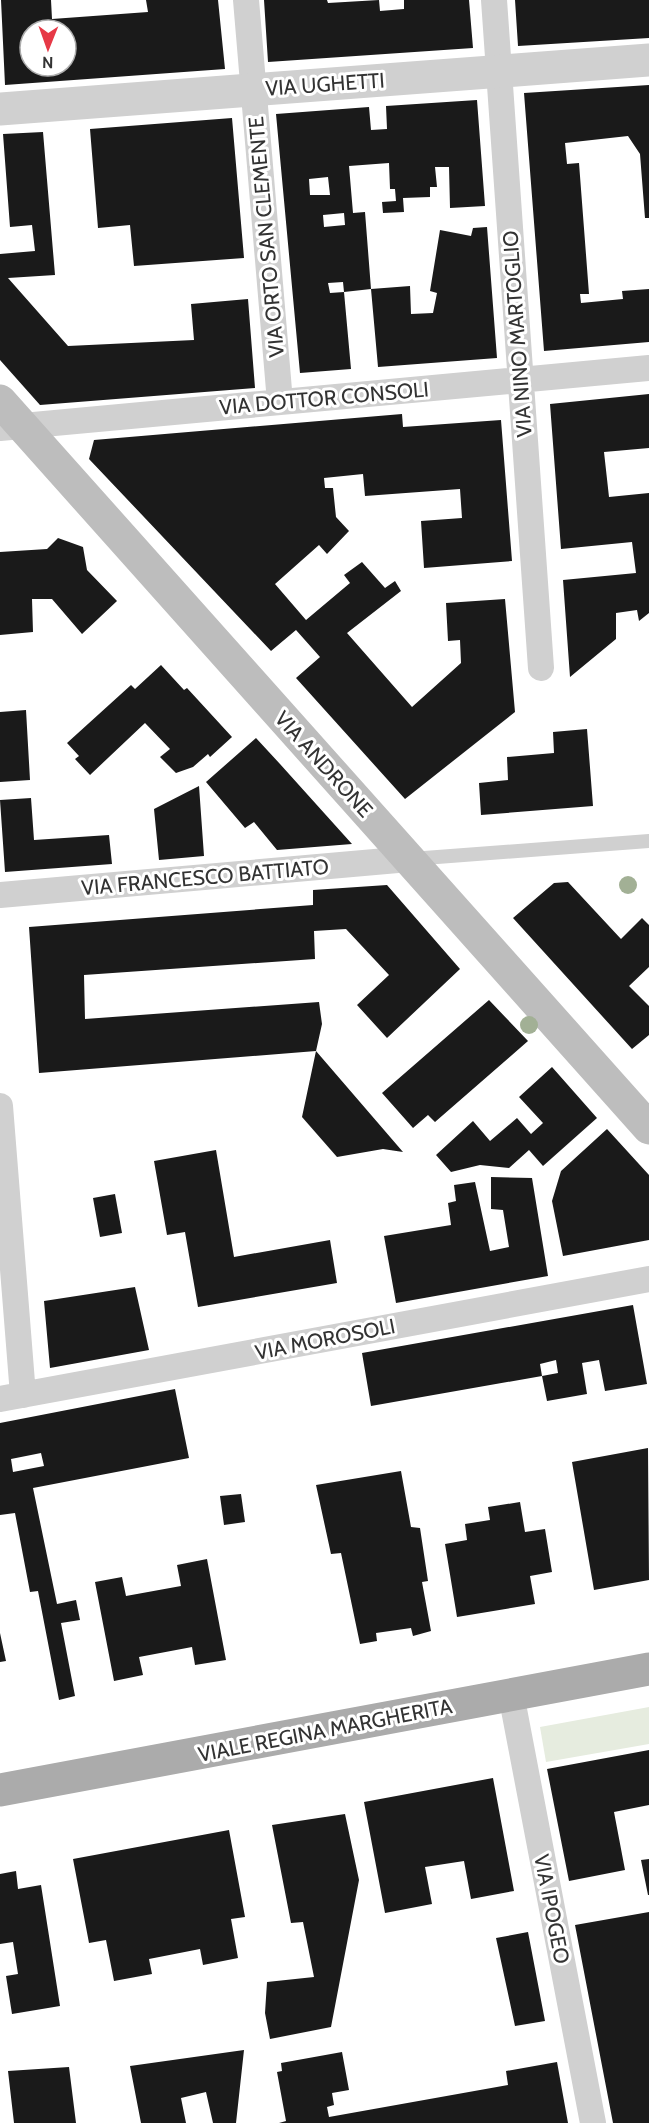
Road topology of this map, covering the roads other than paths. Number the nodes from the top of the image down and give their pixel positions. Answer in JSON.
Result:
{"nodes":[{"id":1,"x":246,"y":0,"type":"edge"},
{"id":2,"x":494,"y":0,"type":"edge"},
{"id":3,"x":649,"y":60,"type":"edge"},
{"id":4,"x":498,"y":71,"type":"junction"},
{"id":5,"x":254,"y":90,"type":"junction"},
{"id":6,"x":0,"y":109,"type":"edge"},
{"id":7,"x":649,"y":368,"type":"edge"},
{"id":8,"x":520,"y":380,"type":"junction"},
{"id":9,"x":0,"y":401,"type":"edge"},
{"id":10,"x":280,"y":402,"type":"junction"},
{"id":11,"x":12,"y":427,"type":"edge"},
{"id":12,"x":540,"y":668,"type":"dead end"},
{"id":13,"x":649,"y":841,"type":"edge"},
{"id":14,"x":409,"y":859,"type":"junction"},
{"id":15,"x":0,"y":895,"type":"edge"},
{"id":16,"x":0,"y":1106,"type":"edge"},
{"id":17,"x":649,"y":1128,"type":"edge"},
{"id":18,"x":649,"y":1279,"type":"edge"},
{"id":19,"x":12,"y":1397,"type":"edge"},
{"id":20,"x":649,"y":1669,"type":"edge"},
{"id":21,"x":511,"y":1694,"type":"junction"},
{"id":22,"x":0,"y":1790,"type":"edge"},
{"id":23,"x":593,"y":2123,"type":"edge"}],
"edges":[{"from":1,"to":5,"type":"street","name":"VIA ORTO SAN CLEMENTE"},
{"from":2,"to":4,"type":"street","name":"VIA NINO MARTOGLIO"},
{"from":3,"to":4,"type":"street","name":"VIA UGHETTI"},
{"from":4,"to":5,"type":"street","name":"VIA UGHETTI"},
{"from":4,"to":8,"type":"street","name":"VIA NINO MARTOGLIO"},
{"from":5,"to":6,"type":"street","name":"VIA UGHETTI"},
{"from":5,"to":10,"type":"street","name":"VIA ORTO SAN CLEMENTE"},
{"from":7,"to":8,"type":"street","name":"VIA DOTTOR CONSOLI"},
{"from":8,"to":10,"type":"street","name":"VIA DOTTOR CONSOLI"},
{"from":8,"to":12,"type":"street","name":"VIA NINO MARTOGLIO"},
{"from":9,"to":11,"type":"main road","name":"VIA ANDRONE"},
{"from":10,"to":11,"type":"street","name":"VIA DOTTOR CONSOLI"},
{"from":11,"to":14,"type":"main road","name":"VIA ANDRONE"},
{"from":13,"to":14,"type":"lane"},
{"from":14,"to":15,"type":"street","name":"VIA FRANCESCO BATTIATO"},
{"from":14,"to":17,"type":"main road","name":"VIA ANDRONE"},
{"from":16,"to":19,"type":"street"},
{"from":18,"to":19,"type":"street","name":"VIA MOROSOLI"},
{"from":20,"to":21,"type":"main road","name":"VIALE REGINA MARGHERITA"},
{"from":21,"to":22,"type":"main road","name":"VIALE REGINA MARGHERITA"},
{"from":21,"to":23,"type":"street","name":"VIA IPOGEO"}]}
